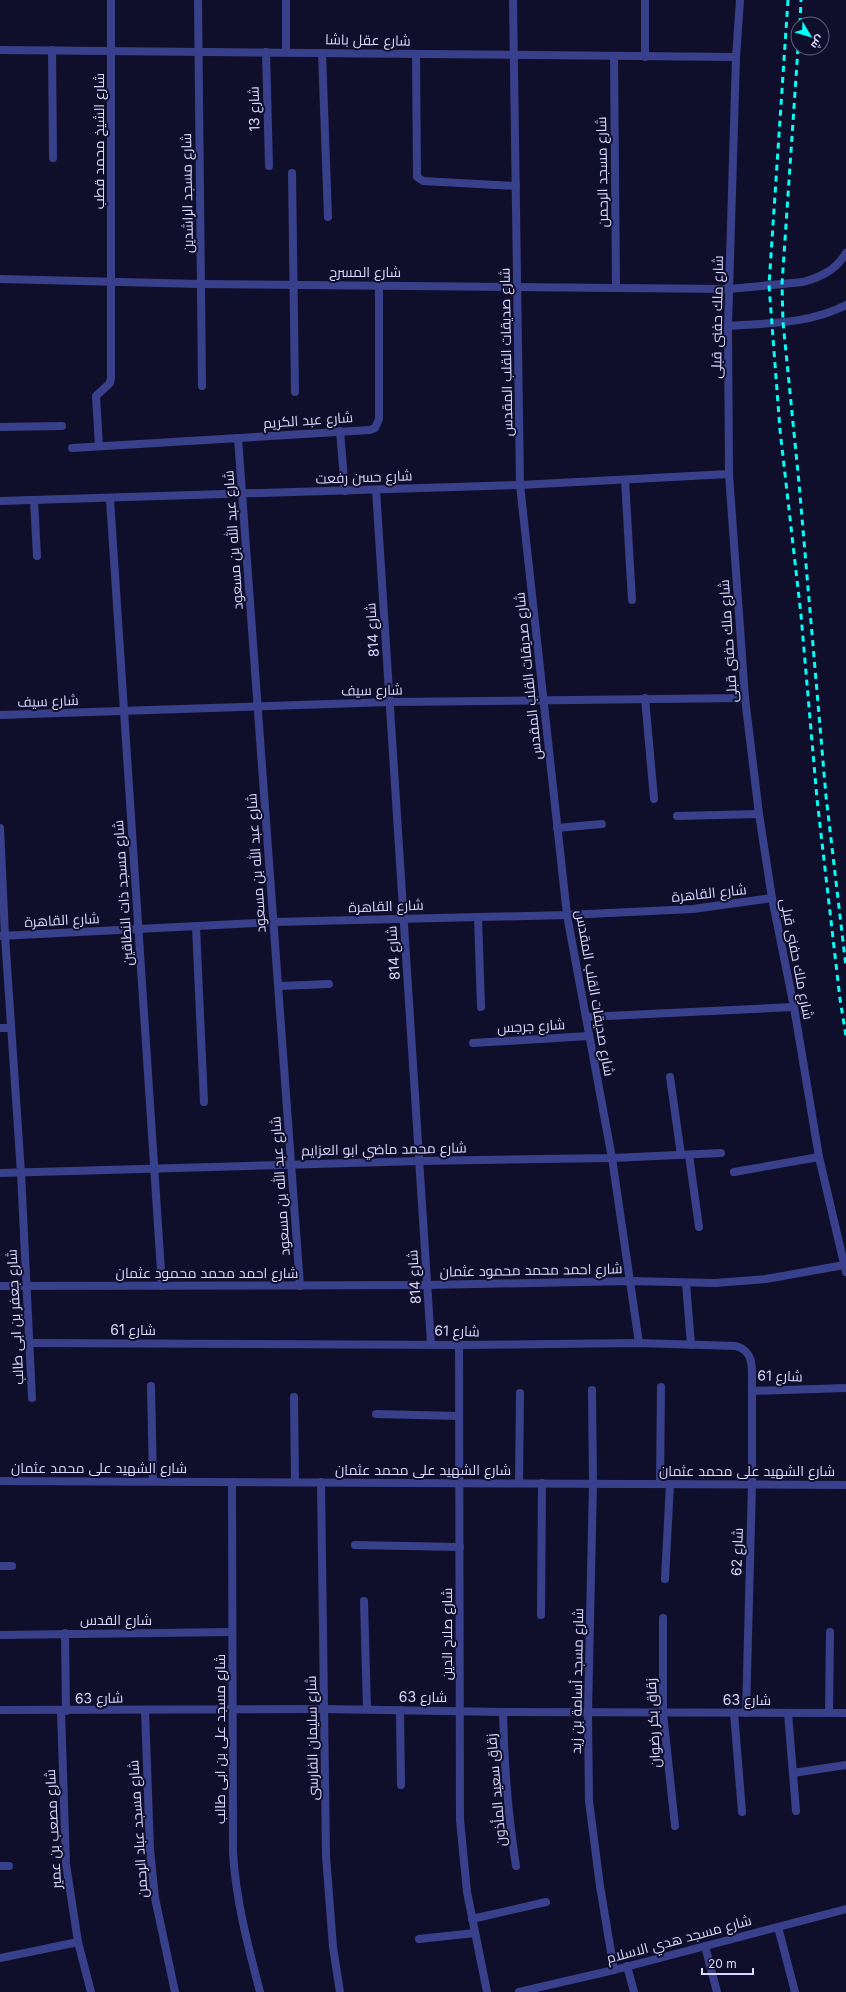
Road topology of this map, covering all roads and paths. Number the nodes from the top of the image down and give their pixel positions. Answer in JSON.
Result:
{"nodes":[{"id":1,"x":111,"y":0,"type":"edge"},
{"id":2,"x":198,"y":0,"type":"edge"},
{"id":3,"x":286,"y":0,"type":"edge"},
{"id":4,"x":513,"y":0,"type":"edge"},
{"id":5,"x":645,"y":0,"type":"edge"},
{"id":6,"x":740,"y":0,"type":"edge"},
{"id":7,"x":0,"y":50,"type":"edge"},
{"id":8,"x":52,"y":50,"type":"junction"},
{"id":9,"x":112,"y":51,"type":"junction"},
{"id":10,"x":199,"y":51,"type":"junction"},
{"id":11,"x":266,"y":52,"type":"junction"},
{"id":12,"x":286,"y":52,"type":"junction"},
{"id":13,"x":322,"y":53,"type":"junction"},
{"id":14,"x":416,"y":54,"type":"junction"},
{"id":15,"x":514,"y":55,"type":"junction"},
{"id":16,"x":614,"y":56,"type":"junction"},
{"id":17,"x":646,"y":57,"type":"junction"},
{"id":18,"x":736,"y":57,"type":"junction"},
{"id":19,"x":53,"y":158,"type":"dead end"},
{"id":20,"x":269,"y":166,"type":"dead end"},
{"id":21,"x":292,"y":173,"type":"dead end"},
{"id":22,"x":516,"y":186,"type":"junction"},
{"id":23,"x":328,"y":217,"type":"dead end"},
{"id":24,"x":846,"y":253,"type":"edge"},
{"id":25,"x":0,"y":279,"type":"edge"},
{"id":26,"x":112,"y":282,"type":"junction"},
{"id":27,"x":201,"y":284,"type":"junction"},
{"id":28,"x":294,"y":285,"type":"junction"},
{"id":29,"x":378,"y":285,"type":"junction"},
{"id":30,"x":518,"y":286,"type":"junction"},
{"id":31,"x":616,"y":288,"type":"junction"},
{"id":32,"x":729,"y":290,"type":"junction"},
{"id":33,"x":846,"y":305,"type":"edge"},
{"id":34,"x":728,"y":326,"type":"junction"},
{"id":35,"x":202,"y":386,"type":"dead end"},
{"id":36,"x":295,"y":392,"type":"dead end"},
{"id":37,"x":62,"y":426,"type":"dead end"},
{"id":38,"x":0,"y":427,"type":"edge"},
{"id":39,"x":340,"y":431,"type":"junction"},
{"id":40,"x":238,"y":438,"type":"junction"},
{"id":41,"x":99,"y":446,"type":"junction"},
{"id":42,"x":72,"y":448,"type":"dead end"},
{"id":43,"x":729,"y":474,"type":"junction"},
{"id":44,"x":625,"y":480,"type":"junction"},
{"id":45,"x":520,"y":485,"type":"junction"},
{"id":46,"x":376,"y":490,"type":"junction"},
{"id":47,"x":345,"y":491,"type":"junction"},
{"id":48,"x":243,"y":495,"type":"junction"},
{"id":49,"x":110,"y":499,"type":"junction"},
{"id":50,"x":34,"y":500,"type":"junction"},
{"id":51,"x":0,"y":501,"type":"edge"},
{"id":52,"x":37,"y":556,"type":"dead end"},
{"id":53,"x":632,"y":600,"type":"dead end"},
{"id":54,"x":645,"y":698,"type":"junction"},
{"id":55,"x":745,"y":698,"type":"junction"},
{"id":56,"x":543,"y":700,"type":"junction"},
{"id":57,"x":390,"y":702,"type":"junction"},
{"id":58,"x":258,"y":706,"type":"junction"},
{"id":59,"x":124,"y":711,"type":"junction"},
{"id":60,"x":0,"y":715,"type":"edge"},
{"id":61,"x":654,"y":799,"type":"dead end"},
{"id":62,"x":759,"y":814,"type":"junction"},
{"id":63,"x":677,"y":816,"type":"dead end"},
{"id":64,"x":602,"y":824,"type":"dead end"},
{"id":65,"x":0,"y":828,"type":"edge"},
{"id":66,"x":557,"y":828,"type":"junction"},
{"id":67,"x":772,"y":898,"type":"junction"},
{"id":68,"x":567,"y":915,"type":"junction"},
{"id":69,"x":478,"y":917,"type":"junction"},
{"id":70,"x":404,"y":918,"type":"junction"},
{"id":71,"x":274,"y":922,"type":"junction"},
{"id":72,"x":196,"y":927,"type":"junction"},
{"id":73,"x":138,"y":930,"type":"junction"},
{"id":74,"x":2,"y":936,"type":"edge"},
{"id":75,"x":329,"y":984,"type":"dead end"},
{"id":76,"x":279,"y":986,"type":"junction"},
{"id":77,"x":482,"y":1007,"type":"dead end"},
{"id":78,"x":794,"y":1007,"type":"junction"},
{"id":79,"x":586,"y":1017,"type":"junction"},
{"id":80,"x":0,"y":1028,"type":"edge"},
{"id":81,"x":11,"y":1028,"type":"junction"},
{"id":82,"x":589,"y":1036,"type":"junction"},
{"id":83,"x":473,"y":1043,"type":"dead end"},
{"id":84,"x":670,"y":1077,"type":"dead end"},
{"id":85,"x":204,"y":1102,"type":"dead end"},
{"id":86,"x":721,"y":1153,"type":"dead end"},
{"id":87,"x":685,"y":1155,"type":"junction"},
{"id":88,"x":819,"y":1157,"type":"junction"},
{"id":89,"x":612,"y":1158,"type":"junction"},
{"id":90,"x":419,"y":1161,"type":"junction"},
{"id":91,"x":292,"y":1164,"type":"junction"},
{"id":92,"x":154,"y":1168,"type":"junction"},
{"id":93,"x":734,"y":1172,"type":"dead end"},
{"id":94,"x":0,"y":1173,"type":"edge"},
{"id":95,"x":21,"y":1173,"type":"junction"},
{"id":96,"x":699,"y":1227,"type":"dead end"},
{"id":97,"x":845,"y":1268,"type":"edge"},
{"id":98,"x":630,"y":1281,"type":"junction"},
{"id":99,"x":686,"y":1283,"type":"junction"},
{"id":100,"x":427,"y":1285,"type":"junction"},
{"id":101,"x":0,"y":1286,"type":"edge"},
{"id":102,"x":27,"y":1286,"type":"junction"},
{"id":103,"x":162,"y":1286,"type":"junction"},
{"id":104,"x":300,"y":1286,"type":"junction"},
{"id":105,"x":29,"y":1342,"type":"junction"},
{"id":106,"x":639,"y":1343,"type":"junction"},
{"id":107,"x":431,"y":1344,"type":"junction"},
{"id":108,"x":459,"y":1345,"type":"junction"},
{"id":109,"x":691,"y":1346,"type":"junction"},
{"id":110,"x":151,"y":1386,"type":"dead end"},
{"id":111,"x":661,"y":1387,"type":"dead end"},
{"id":112,"x":846,"y":1388,"type":"edge"},
{"id":113,"x":592,"y":1390,"type":"dead end"},
{"id":114,"x":752,"y":1391,"type":"junction"},
{"id":115,"x":520,"y":1393,"type":"dead end"},
{"id":116,"x":294,"y":1397,"type":"dead end"},
{"id":117,"x":32,"y":1398,"type":"dead end"},
{"id":118,"x":376,"y":1414,"type":"dead end"},
{"id":119,"x":459,"y":1416,"type":"junction"},
{"id":120,"x":0,"y":1481,"type":"edge"},
{"id":121,"x":153,"y":1481,"type":"junction"},
{"id":122,"x":232,"y":1482,"type":"junction"},
{"id":123,"x":295,"y":1482,"type":"junction"},
{"id":124,"x":321,"y":1482,"type":"junction"},
{"id":125,"x":460,"y":1483,"type":"junction"},
{"id":126,"x":519,"y":1483,"type":"junction"},
{"id":127,"x":542,"y":1483,"type":"junction"},
{"id":128,"x":593,"y":1483,"type":"junction"},
{"id":129,"x":660,"y":1484,"type":"junction"},
{"id":130,"x":670,"y":1484,"type":"junction"},
{"id":131,"x":752,"y":1484,"type":"junction"},
{"id":132,"x":846,"y":1485,"type":"edge"},
{"id":133,"x":355,"y":1545,"type":"dead end"},
{"id":134,"x":460,"y":1546,"type":"junction"},
{"id":135,"x":0,"y":1566,"type":"edge"},
{"id":136,"x":12,"y":1566,"type":"dead end"},
{"id":137,"x":665,"y":1579,"type":"dead end"},
{"id":138,"x":364,"y":1601,"type":"dead end"},
{"id":139,"x":541,"y":1615,"type":"dead end"},
{"id":140,"x":663,"y":1618,"type":"dead end"},
{"id":141,"x":232,"y":1632,"type":"junction"},
{"id":142,"x":830,"y":1632,"type":"dead end"},
{"id":143,"x":65,"y":1633,"type":"junction"},
{"id":144,"x":0,"y":1635,"type":"edge"},
{"id":145,"x":324,"y":1709,"type":"junction"},
{"id":146,"x":0,"y":1710,"type":"edge"},
{"id":147,"x":145,"y":1710,"type":"junction"},
{"id":148,"x":233,"y":1710,"type":"junction"},
{"id":149,"x":367,"y":1710,"type":"junction"},
{"id":150,"x":400,"y":1710,"type":"junction"},
{"id":151,"x":461,"y":1710,"type":"junction"},
{"id":152,"x":64,"y":1711,"type":"junction"},
{"id":153,"x":503,"y":1712,"type":"junction"},
{"id":154,"x":588,"y":1712,"type":"junction"},
{"id":155,"x":663,"y":1713,"type":"junction"},
{"id":156,"x":788,"y":1713,"type":"junction"},
{"id":157,"x":829,"y":1713,"type":"junction"},
{"id":158,"x":846,"y":1713,"type":"edge"},
{"id":159,"x":734,"y":1714,"type":"junction"},
{"id":160,"x":746,"y":1714,"type":"junction"},
{"id":161,"x":846,"y":1766,"type":"edge"},
{"id":162,"x":793,"y":1773,"type":"junction"},
{"id":163,"x":401,"y":1785,"type":"dead end"},
{"id":164,"x":796,"y":1811,"type":"dead end"},
{"id":165,"x":742,"y":1812,"type":"dead end"},
{"id":166,"x":674,"y":1826,"type":"dead end"},
{"id":167,"x":0,"y":1866,"type":"edge"},
{"id":168,"x":9,"y":1866,"type":"dead end"},
{"id":169,"x":516,"y":1866,"type":"dead end"},
{"id":170,"x":546,"y":1902,"type":"dead end"},
{"id":171,"x":846,"y":1909,"type":"edge"},
{"id":172,"x":472,"y":1919,"type":"junction"},
{"id":173,"x":778,"y":1927,"type":"junction"},
{"id":174,"x":475,"y":1933,"type":"junction"},
{"id":175,"x":419,"y":1939,"type":"dead end"},
{"id":176,"x":78,"y":1942,"type":"junction"},
{"id":177,"x":705,"y":1946,"type":"junction"},
{"id":178,"x":0,"y":1958,"type":"edge"},
{"id":179,"x":627,"y":1966,"type":"junction"},
{"id":180,"x":614,"y":1970,"type":"junction"},
{"id":181,"x":91,"y":1992,"type":"edge"},
{"id":182,"x":175,"y":1992,"type":"edge"},
{"id":183,"x":260,"y":1992,"type":"edge"},
{"id":184,"x":340,"y":1992,"type":"edge"},
{"id":185,"x":487,"y":1992,"type":"edge"},
{"id":186,"x":519,"y":1992,"type":"edge"},
{"id":187,"x":634,"y":1992,"type":"edge"},
{"id":188,"x":716,"y":1992,"type":"edge"},
{"id":189,"x":795,"y":1992,"type":"edge"}],
"edges":[{"from":1,"to":9,"type":"street","name":"شارع الشيخ محمد قطب"},
{"from":2,"to":10,"type":"street","name":"شارع مسجد الراشدين"},
{"from":3,"to":12,"type":"street"},
{"from":4,"to":15,"type":"street","name":"شارع صديقات القلب المقدس"},
{"from":5,"to":17,"type":"street"},
{"from":6,"to":18,"type":"street","name":"شارع ملك حفنى قبلى"},
{"from":7,"to":8,"type":"street","name":"شارع عقل باشا"},
{"from":8,"to":9,"type":"street","name":"شارع عقل باشا"},
{"from":8,"to":19,"type":"street"},
{"from":9,"to":10,"type":"street","name":"شارع عقل باشا"},
{"from":9,"to":26,"type":"street","name":"شارع الشيخ محمد قطب"},
{"from":10,"to":11,"type":"street","name":"شارع عقل باشا"},
{"from":10,"to":27,"type":"street","name":"شارع مسجد الراشدين"},
{"from":11,"to":12,"type":"street","name":"شارع عقل باشا"},
{"from":11,"to":20,"type":"street","name":"شارع 13"},
{"from":12,"to":13,"type":"street","name":"شارع عقل باشا"},
{"from":13,"to":14,"type":"street","name":"شارع عقل باشا"},
{"from":13,"to":23,"type":"street"},
{"from":14,"to":15,"type":"street","name":"شارع عقل باشا"},
{"from":14,"to":22,"type":"street"},
{"from":15,"to":16,"type":"street","name":"شارع عقل باشا"},
{"from":15,"to":22,"type":"street","name":"شارع صديقات القلب المقدس"},
{"from":16,"to":17,"type":"street","name":"شارع عقل باشا"},
{"from":16,"to":31,"type":"street","name":"شارع مسجد الرحمن"},
{"from":17,"to":18,"type":"street","name":"شارع عقل باشا"},
{"from":18,"to":32,"type":"street","name":"شارع ملك حفنى قبلى"},
{"from":21,"to":28,"type":"street"},
{"from":22,"to":30,"type":"street","name":"شارع صديقات القلب المقدس"},
{"from":24,"to":32,"type":"street","name":"شارع المسرح"},
{"from":25,"to":26,"type":"street","name":"شارع المسرح"},
{"from":26,"to":27,"type":"street","name":"شارع المسرح"},
{"from":26,"to":41,"type":"street"},
{"from":27,"to":28,"type":"street","name":"شارع المسرح"},
{"from":27,"to":35,"type":"street","name":"شارع مسجد الراشدين"},
{"from":28,"to":29,"type":"street","name":"شارع المسرح"},
{"from":28,"to":36,"type":"street"},
{"from":29,"to":30,"type":"street","name":"شارع المسرح"},
{"from":29,"to":39,"type":"street","name":"شارع عبد الكريم"},
{"from":30,"to":31,"type":"street","name":"شارع المسرح"},
{"from":30,"to":45,"type":"street","name":"شارع صديقات القلب المقدس"},
{"from":31,"to":32,"type":"street","name":"شارع المسرح"},
{"from":32,"to":34,"type":"street","name":"شارع ملك حفنى قبلى"},
{"from":33,"to":34,"type":"street"},
{"from":34,"to":43,"type":"street","name":"شارع ملك حفنى قبلى"},
{"from":37,"to":38,"type":"street"},
{"from":39,"to":40,"type":"street","name":"شارع عبد الكريم"},
{"from":39,"to":47,"type":"street"},
{"from":40,"to":41,"type":"street","name":"شارع عبد الكريم"},
{"from":40,"to":48,"type":"street","name":"شارع عبد الله بن مسعود"},
{"from":41,"to":42,"type":"street","name":"شارع عبد الكريم"},
{"from":43,"to":44,"type":"street","name":"شارع حسن رفعت"},
{"from":43,"to":55,"type":"street","name":"شارع ملك حفنى قبلى"},
{"from":44,"to":45,"type":"street","name":"شارع حسن رفعت"},
{"from":44,"to":53,"type":"street"},
{"from":45,"to":46,"type":"street","name":"شارع حسن رفعت"},
{"from":45,"to":56,"type":"street","name":"شارع صديقات القلب المقدس"},
{"from":46,"to":47,"type":"street","name":"شارع حسن رفعت"},
{"from":46,"to":57,"type":"street","name":"شارع 814"},
{"from":47,"to":48,"type":"street","name":"شارع حسن رفعت"},
{"from":48,"to":49,"type":"street","name":"شارع حسن رفعت"},
{"from":48,"to":58,"type":"street","name":"شارع عبد الله بن مسعود"},
{"from":49,"to":50,"type":"street","name":"شارع حسن رفعت"},
{"from":49,"to":59,"type":"street","name":"شارع مسجد ذات النطاقين"},
{"from":50,"to":51,"type":"street","name":"شارع حسن رفعت"},
{"from":50,"to":52,"type":"street"},
{"from":54,"to":55,"type":"street","name":"شارع سيف"},
{"from":54,"to":56,"type":"street","name":"شارع سيف"},
{"from":54,"to":61,"type":"street"},
{"from":55,"to":62,"type":"street","name":"شارع ملك حفنى قبلى"},
{"from":56,"to":57,"type":"street","name":"شارع سيف"},
{"from":56,"to":66,"type":"street","name":"شارع صديقات القلب المقدس"},
{"from":57,"to":58,"type":"street","name":"شارع سيف"},
{"from":57,"to":70,"type":"street","name":"شارع 814"},
{"from":58,"to":59,"type":"street","name":"شارع سيف"},
{"from":58,"to":71,"type":"street","name":"شارع عبد الله بن مسعود"},
{"from":59,"to":60,"type":"street","name":"شارع سيف"},
{"from":59,"to":73,"type":"street","name":"شارع مسجد ذات النطاقين"},
{"from":62,"to":63,"type":"street"},
{"from":62,"to":67,"type":"street","name":"شارع ملك حفنى قبلى"},
{"from":64,"to":66,"type":"street"},
{"from":65,"to":74,"type":"street","name":"شارع جعفر بن ابى طالب"},
{"from":66,"to":68,"type":"street","name":"شارع صديقات القلب المقدس"},
{"from":67,"to":68,"type":"street","name":"شارع القاهرة"},
{"from":67,"to":78,"type":"street","name":"شارع ملك حفنى قبلى"},
{"from":68,"to":69,"type":"street","name":"شارع القاهرة"},
{"from":68,"to":79,"type":"street","name":"شارع صديقات القلب المقدس"},
{"from":69,"to":70,"type":"street","name":"شارع القاهرة"},
{"from":69,"to":77,"type":"street"},
{"from":70,"to":71,"type":"street","name":"شارع القاهرة"},
{"from":70,"to":90,"type":"street","name":"شارع 814"},
{"from":71,"to":72,"type":"street","name":"شارع القاهرة"},
{"from":71,"to":76,"type":"street","name":"شارع عبد الله بن مسعود"},
{"from":72,"to":73,"type":"street","name":"شارع القاهرة"},
{"from":72,"to":85,"type":"street"},
{"from":73,"to":74,"type":"street","name":"شارع القاهرة"},
{"from":73,"to":92,"type":"street","name":"شارع مسجد ذات النطاقين"},
{"from":74,"to":81,"type":"street","name":"شارع جعفر بن ابى طالب"},
{"from":75,"to":76,"type":"street"},
{"from":76,"to":91,"type":"street","name":"شارع عبد الله بن مسعود"},
{"from":78,"to":79,"type":"street"},
{"from":78,"to":88,"type":"street","name":"شارع ملك حفنى قبلى"},
{"from":79,"to":82,"type":"street","name":"شارع صديقات القلب المقدس"},
{"from":80,"to":81,"type":"street"},
{"from":81,"to":95,"type":"street","name":"شارع جعفر بن ابى طالب"},
{"from":82,"to":83,"type":"street","name":"شارع جرجس"},
{"from":82,"to":89,"type":"street","name":"شارع صديقات القلب المقدس"},
{"from":84,"to":87,"type":"street"},
{"from":86,"to":87,"type":"street","name":"شارع محمد ماضي ابو العزايم"},
{"from":87,"to":89,"type":"street","name":"شارع محمد ماضي ابو العزايم"},
{"from":87,"to":96,"type":"street"},
{"from":88,"to":93,"type":"street"},
{"from":88,"to":97,"type":"street","name":"شارع ملك حفنى قبلى"},
{"from":89,"to":90,"type":"street","name":"شارع محمد ماضي ابو العزايم"},
{"from":89,"to":98,"type":"street","name":"شارع صديقات القلب المقدس"},
{"from":90,"to":91,"type":"street","name":"شارع محمد ماضي ابو العزايم"},
{"from":90,"to":100,"type":"street","name":"شارع 814"},
{"from":91,"to":92,"type":"street","name":"شارع محمد ماضي ابو العزايم"},
{"from":91,"to":104,"type":"street","name":"شارع عبد الله بن مسعود"},
{"from":92,"to":95,"type":"street","name":"شارع محمد ماضي ابو العزايم"},
{"from":92,"to":103,"type":"street","name":"شارع مسجد ذات النطاقين"},
{"from":94,"to":95,"type":"street","name":"شارع محمد ماضي ابو العزايم"},
{"from":95,"to":102,"type":"street","name":"شارع جعفر بن ابى طالب"},
{"from":97,"to":99,"type":"street","name":"شارع احمد محمد محمود عثمان"},
{"from":98,"to":99,"type":"street","name":"شارع احمد محمد محمود عثمان"},
{"from":98,"to":100,"type":"street","name":"شارع احمد محمد محمود عثمان"},
{"from":98,"to":106,"type":"street","name":"شارع صديقات القلب المقدس"},
{"from":99,"to":109,"type":"street"},
{"from":100,"to":104,"type":"street","name":"شارع احمد محمد محمود عثمان"},
{"from":100,"to":107,"type":"street","name":"شارع 814"},
{"from":101,"to":102,"type":"street","name":"شارع احمد محمد محمود عثمان"},
{"from":102,"to":103,"type":"street","name":"شارع احمد محمد محمود عثمان"},
{"from":102,"to":105,"type":"street","name":"شارع جعفر بن ابى طالب"},
{"from":103,"to":104,"type":"street","name":"شارع احمد محمد محمود عثمان"},
{"from":105,"to":107,"type":"street","name":"شارع 61"},
{"from":105,"to":117,"type":"street","name":"شارع جعفر بن ابى طالب"},
{"from":106,"to":108,"type":"street","name":"شارع 61"},
{"from":106,"to":109,"type":"street","name":"شارع 61"},
{"from":107,"to":108,"type":"street","name":"شارع 61"},
{"from":108,"to":119,"type":"street","name":"شارع صلاح الدين"},
{"from":109,"to":114,"type":"street","name":"شارع 61"},
{"from":110,"to":121,"type":"street"},
{"from":111,"to":129,"type":"street"},
{"from":112,"to":114,"type":"street","name":"شارع 61"},
{"from":113,"to":128,"type":"street","name":"شارع مسجد أسامة بن زيد"},
{"from":114,"to":131,"type":"street","name":"شارع 62"},
{"from":115,"to":126,"type":"street"},
{"from":116,"to":123,"type":"street"},
{"from":118,"to":119,"type":"street"},
{"from":119,"to":125,"type":"street","name":"شارع صلاح الدين"},
{"from":120,"to":121,"type":"street","name":"شارع الشهيد على محمد عثمان"},
{"from":121,"to":122,"type":"street","name":"شارع الشهيد على محمد عثمان"},
{"from":122,"to":123,"type":"street","name":"شارع الشهيد على محمد عثمان"},
{"from":122,"to":141,"type":"street","name":"شارع مسجد على بن ابى طالب"},
{"from":123,"to":124,"type":"street","name":"شارع الشهيد على محمد عثمان"},
{"from":124,"to":125,"type":"street","name":"شارع الشهيد على محمد عثمان"},
{"from":124,"to":145,"type":"street","name":"شارع سليمان الفارسى"},
{"from":125,"to":126,"type":"street","name":"شارع الشهيد على محمد عثمان"},
{"from":125,"to":134,"type":"street","name":"شارع صلاح الدين"},
{"from":126,"to":127,"type":"street","name":"شارع الشهيد على محمد عثمان"},
{"from":127,"to":128,"type":"street","name":"شارع الشهيد على محمد عثمان"},
{"from":127,"to":139,"type":"street"},
{"from":128,"to":129,"type":"street","name":"شارع الشهيد على محمد عثمان"},
{"from":128,"to":154,"type":"street","name":"شارع مسجد أسامة بن زيد"},
{"from":129,"to":130,"type":"street","name":"شارع الشهيد على محمد عثمان"},
{"from":130,"to":131,"type":"street","name":"شارع الشهيد على محمد عثمان"},
{"from":130,"to":137,"type":"street"},
{"from":131,"to":132,"type":"street","name":"شارع الشهيد على محمد عثمان"},
{"from":131,"to":160,"type":"street","name":"شارع 62"},
{"from":133,"to":134,"type":"street"},
{"from":134,"to":151,"type":"street","name":"شارع صلاح الدين"},
{"from":135,"to":136,"type":"street"},
{"from":138,"to":149,"type":"street"},
{"from":140,"to":155,"type":"street","name":"زقاق بكر رضوان"},
{"from":141,"to":143,"type":"street","name":"شارع القدس"},
{"from":141,"to":148,"type":"street","name":"شارع مسجد على بن ابى طالب"},
{"from":142,"to":157,"type":"street"},
{"from":143,"to":144,"type":"street","name":"شارع القدس"},
{"from":143,"to":152,"type":"street","name":"شارع مصعب بن عمير"},
{"from":145,"to":148,"type":"street","name":"شارع 63"},
{"from":145,"to":149,"type":"street","name":"شارع 63"},
{"from":145,"to":184,"type":"street","name":"شارع سليمان الفارسى"},
{"from":146,"to":152,"type":"street","name":"شارع 63"},
{"from":147,"to":148,"type":"street","name":"شارع 63"},
{"from":147,"to":152,"type":"street","name":"شارع 63"},
{"from":147,"to":182,"type":"street","name":"شارع مسجد عباد الرحمن"},
{"from":148,"to":183,"type":"street","name":"شارع مسجد على بن ابى طالب"},
{"from":149,"to":150,"type":"street","name":"شارع 63"},
{"from":150,"to":151,"type":"street","name":"شارع 63"},
{"from":150,"to":163,"type":"street"},
{"from":151,"to":153,"type":"street","name":"شارع 63"},
{"from":151,"to":172,"type":"street","name":"شارع صلاح الدين"},
{"from":152,"to":176,"type":"street","name":"شارع مصعب بن عمير"},
{"from":153,"to":154,"type":"street","name":"شارع 63"},
{"from":153,"to":169,"type":"street","name":"زقاق سعيد المأذون"},
{"from":154,"to":155,"type":"street","name":"شارع 63"},
{"from":154,"to":180,"type":"street","name":"شارع مسجد أسامة بن زيد"},
{"from":155,"to":159,"type":"street","name":"شارع 63"},
{"from":155,"to":166,"type":"street","name":"زقاق بكر رضوان"},
{"from":156,"to":157,"type":"street","name":"شارع 63"},
{"from":156,"to":160,"type":"street","name":"شارع 63"},
{"from":156,"to":162,"type":"street"},
{"from":157,"to":158,"type":"street","name":"شارع 63"},
{"from":159,"to":160,"type":"street","name":"شارع 63"},
{"from":159,"to":165,"type":"street"},
{"from":161,"to":162,"type":"street"},
{"from":162,"to":164,"type":"street"},
{"from":167,"to":168,"type":"street"},
{"from":170,"to":172,"type":"street"},
{"from":171,"to":173,"type":"street","name":"شارع مسجد هدي الاسلام"},
{"from":172,"to":174,"type":"street","name":"شارع صلاح الدين"},
{"from":173,"to":177,"type":"street","name":"شارع مسجد هدي الاسلام"},
{"from":173,"to":189,"type":"street"},
{"from":174,"to":175,"type":"street"},
{"from":174,"to":185,"type":"street","name":"شارع صلاح الدين"},
{"from":176,"to":178,"type":"street"},
{"from":176,"to":181,"type":"street","name":"شارع مصعب بن عمير"},
{"from":177,"to":179,"type":"street","name":"شارع مسجد هدي الاسلام"},
{"from":177,"to":188,"type":"street"},
{"from":179,"to":180,"type":"street","name":"شارع مسجد هدي الاسلام"},
{"from":179,"to":187,"type":"street"},
{"from":180,"to":186,"type":"street","name":"شارع مسجد هدي الاسلام"}]}
